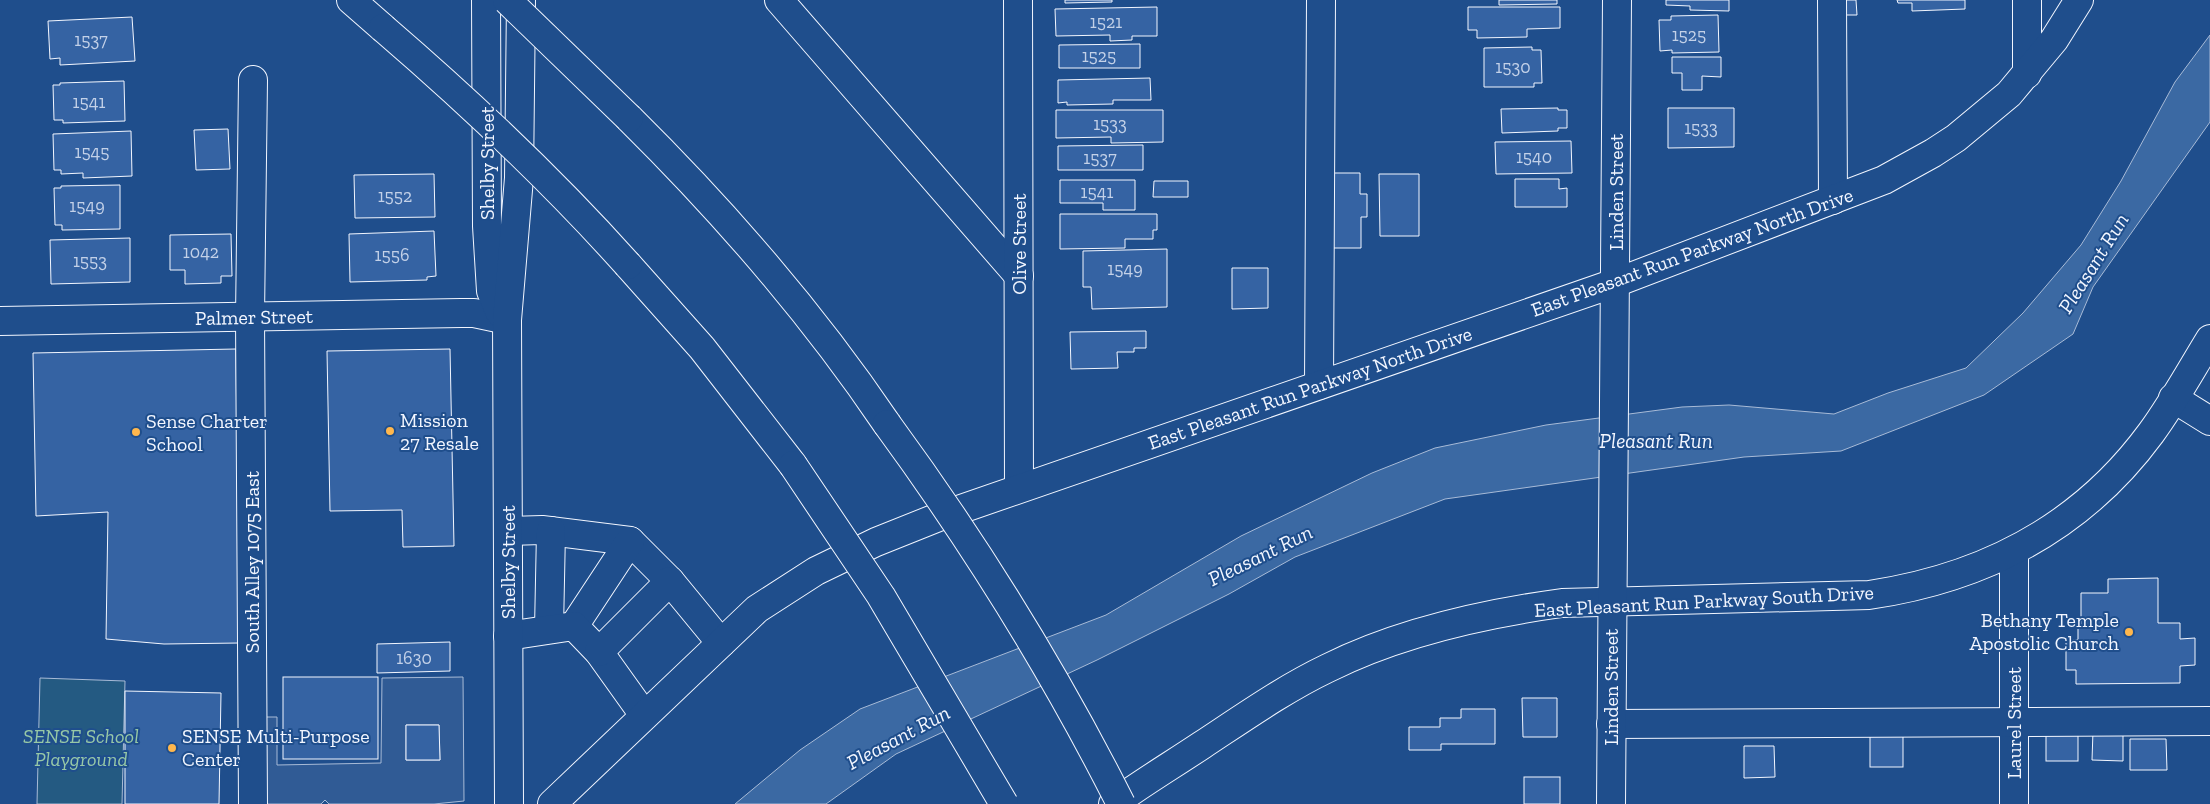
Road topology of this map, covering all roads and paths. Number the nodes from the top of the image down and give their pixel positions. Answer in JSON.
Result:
{"nodes":[{"id":1,"x":351,"y":0,"type":"edge"},
{"id":2,"x":486,"y":0,"type":"edge"},
{"id":3,"x":507,"y":0,"type":"edge"},
{"id":4,"x":521,"y":0,"type":"edge"},
{"id":5,"x":779,"y":0,"type":"edge"},
{"id":6,"x":1018,"y":0,"type":"edge"},
{"id":7,"x":1320,"y":0,"type":"edge"},
{"id":8,"x":1617,"y":0,"type":"edge"},
{"id":9,"x":1832,"y":0,"type":"edge"},
{"id":10,"x":2027,"y":0,"type":"edge"},
{"id":11,"x":2079,"y":0,"type":"edge"},
{"id":12,"x":2027,"y":74,"type":"junction"},
{"id":13,"x":254,"y":80,"type":"dead end"},
{"id":14,"x":1832,"y":200,"type":"junction"},
{"id":15,"x":1019,"y":276,"type":"junction"},
{"id":16,"x":1615,"y":284,"type":"junction"},
{"id":17,"x":250,"y":317,"type":"junction"},
{"id":18,"x":507,"y":320,"type":"junction"},
{"id":19,"x":0,"y":321,"type":"edge"},
{"id":20,"x":2210,"y":339,"type":"edge"},
{"id":21,"x":1319,"y":385,"type":"junction"},
{"id":22,"x":2173,"y":398,"type":"junction"},
{"id":23,"x":2210,"y":421,"type":"edge"},
{"id":24,"x":1019,"y":488,"type":"junction"},
{"id":25,"x":508,"y":531,"type":"junction"},
{"id":26,"x":551,"y":531,"type":"junction"},
{"id":27,"x":630,"y":541,"type":"junction"},
{"id":28,"x":2014,"y":551,"type":"junction"},
{"id":29,"x":670,"y":580,"type":"junction"},
{"id":30,"x":1612,"y":602,"type":"junction"},
{"id":31,"x":562,"y":628,"type":"junction"},
{"id":32,"x":508,"y":636,"type":"junction"},
{"id":33,"x":721,"y":643,"type":"junction"},
{"id":34,"x":599,"y":652,"type":"junction"},
{"id":35,"x":644,"y":715,"type":"junction"},
{"id":36,"x":2210,"y":721,"type":"edge"},
{"id":37,"x":2014,"y":722,"type":"junction"},
{"id":38,"x":1611,"y":724,"type":"junction"},
{"id":39,"x":253,"y":804,"type":"edge"},
{"id":40,"x":509,"y":804,"type":"edge"},
{"id":41,"x":552,"y":804,"type":"edge"},
{"id":42,"x":1004,"y":804,"type":"edge"},
{"id":43,"x":1113,"y":804,"type":"edge"},
{"id":44,"x":1121,"y":804,"type":"edge"},
{"id":45,"x":1611,"y":804,"type":"edge"},
{"id":46,"x":2014,"y":804,"type":"edge"}],
"edges":[{"from":1,"to":42,"type":"main road","bridge":true},
{"from":2,"to":18,"type":"main road","name":"Shelby Street"},
{"from":3,"to":44,"type":"main road","bridge":true},
{"from":4,"to":18,"type":"main road","name":"Shelby Street"},
{"from":5,"to":15,"type":"main road"},
{"from":6,"to":15,"type":"main road","name":"Olive Street"},
{"from":7,"to":21,"type":"main road"},
{"from":8,"to":16,"type":"main road","name":"Linden Street"},
{"from":9,"to":14,"type":"main road"},
{"from":10,"to":12,"type":"main road"},
{"from":11,"to":12,"type":"main road","name":"East Pleasant Run Parkway North Drive"},
{"from":12,"to":14,"type":"main road","name":"East Pleasant Run Parkway North Drive"},
{"from":13,"to":17,"type":"main road","name":"South Alley 1075 East"},
{"from":14,"to":16,"type":"main road","name":"East Pleasant Run Parkway North Drive"},
{"from":15,"to":24,"type":"main road","name":"Olive Street"},
{"from":16,"to":21,"type":"main road","name":"East Pleasant Run Parkway North Drive"},
{"from":16,"to":30,"type":"main road","name":"Linden Street"},
{"from":17,"to":18,"type":"main road","name":"Palmer Street"},
{"from":17,"to":19,"type":"main road","name":"Palmer Street"},
{"from":17,"to":39,"type":"main road","name":"South Alley 1075 East"},
{"from":18,"to":25,"type":"main road","name":"Shelby Street"},
{"from":20,"to":22,"type":"main road","name":"East Pleasant Run Parkway South Drive"},
{"from":21,"to":24,"type":"main road","name":"East Pleasant Run Parkway North Drive"},
{"from":22,"to":23,"type":"main road"},
{"from":22,"to":28,"type":"main road","name":"East Pleasant Run Parkway South Drive"},
{"from":24,"to":33,"type":"main road","name":"East Pleasant Run Parkway North Drive"},
{"from":25,"to":26,"type":"main road"},
{"from":25,"to":32,"type":"main road","name":"Shelby Street"},
{"from":26,"to":27,"type":"main road"},
{"from":26,"to":31,"type":"main road"},
{"from":27,"to":29,"type":"main road"},
{"from":27,"to":31,"type":"main road"},
{"from":28,"to":30,"type":"main road","name":"East Pleasant Run Parkway South Drive"},
{"from":28,"to":37,"type":"main road","name":"Laurel Street"},
{"from":29,"to":33,"type":"main road"},
{"from":29,"to":34,"type":"main road"},
{"from":30,"to":38,"type":"main road","name":"Linden Street"},
{"from":30,"to":43,"type":"main road","name":"East Pleasant Run Parkway South Drive"},
{"from":31,"to":32,"type":"main road"},
{"from":31,"to":34,"type":"main road"},
{"from":32,"to":40,"type":"main road","name":"Shelby Street"},
{"from":33,"to":35,"type":"main road","name":"East Pleasant Run Parkway North Drive"},
{"from":34,"to":35,"type":"main road"},
{"from":35,"to":41,"type":"main road","name":"East Pleasant Run Parkway North Drive"},
{"from":36,"to":37,"type":"main road"},
{"from":37,"to":38,"type":"main road"},
{"from":37,"to":46,"type":"main road","name":"Laurel Street"},
{"from":38,"to":45,"type":"main road","name":"Linden Street"}]}
